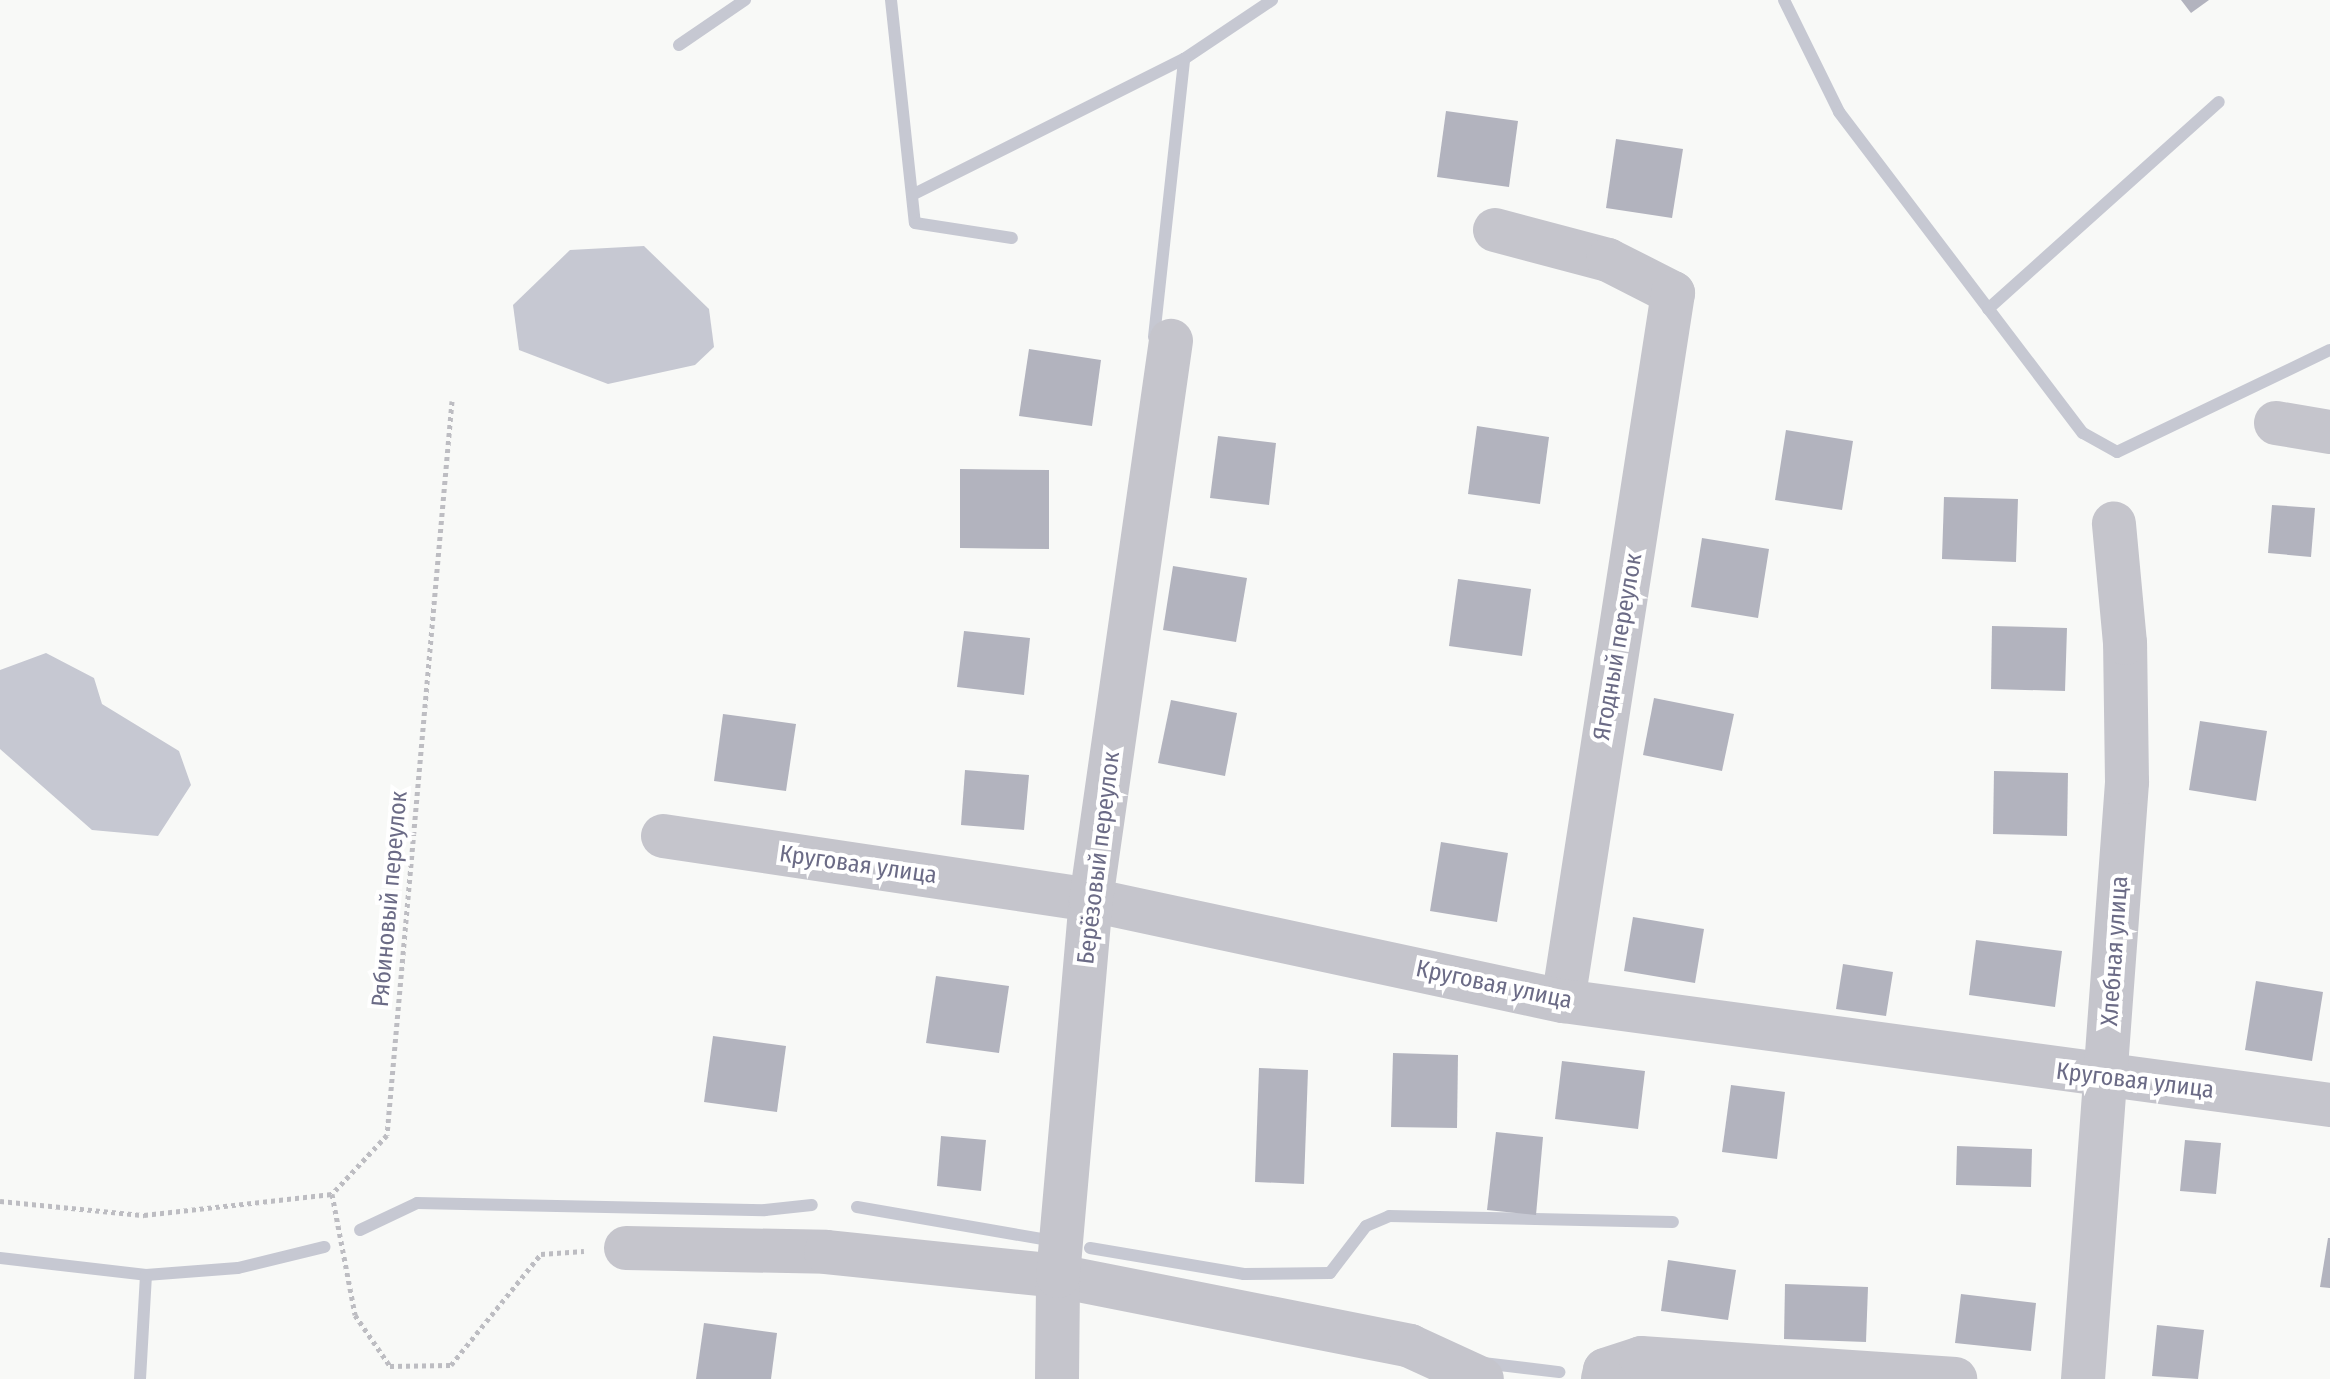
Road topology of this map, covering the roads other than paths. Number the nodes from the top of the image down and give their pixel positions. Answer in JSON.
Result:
{"nodes":[{"id":1,"x":1495,"y":230,"type":"dead end"},
{"id":2,"x":1171,"y":341,"type":"dead end"},
{"id":3,"x":2276,"y":423,"type":"dead end"},
{"id":4,"x":2330,"y":432,"type":"edge"},
{"id":5,"x":2114,"y":524,"type":"dead end"},
{"id":6,"x":663,"y":836,"type":"dead end"},
{"id":7,"x":1091,"y":900,"type":"junction"},
{"id":8,"x":1563,"y":1001,"type":"junction"},
{"id":9,"x":2106,"y":1078,"type":"junction"},
{"id":10,"x":2330,"y":1105,"type":"edge"},
{"id":11,"x":626,"y":1248,"type":"road end"},
{"id":12,"x":1058,"y":1276,"type":"junction"},
{"id":13,"x":1604,"y":1374,"type":"edge"},
{"id":14,"x":1057,"y":1379,"type":"edge"},
{"id":15,"x":1482,"y":1379,"type":"edge"},
{"id":16,"x":1955,"y":1379,"type":"edge"},
{"id":17,"x":2083,"y":1379,"type":"edge"}],
"edges":[{"from":1,"to":8,"type":"street","name":"Ягодный переулок"},
{"from":2,"to":7,"type":"street","name":"Берёзовый переулок"},
{"from":3,"to":4,"type":"street"},
{"from":5,"to":9,"type":"street","name":"Хлебная улица"},
{"from":6,"to":7,"type":"street","name":"Круговая улица"},
{"from":7,"to":8,"type":"street","name":"Круговая улица"},
{"from":7,"to":12,"type":"street","name":"Берёзовый переулок"},
{"from":8,"to":9,"type":"street","name":"Круговая улица"},
{"from":9,"to":10,"type":"street","name":"Круговая улица"},
{"from":9,"to":17,"type":"street","name":"Хлебная улица"},
{"from":11,"to":12,"type":"street"},
{"from":12,"to":14,"type":"street","name":"Берёзовый переулок"},
{"from":12,"to":15,"type":"street"},
{"from":13,"to":16,"type":"street"}]}
